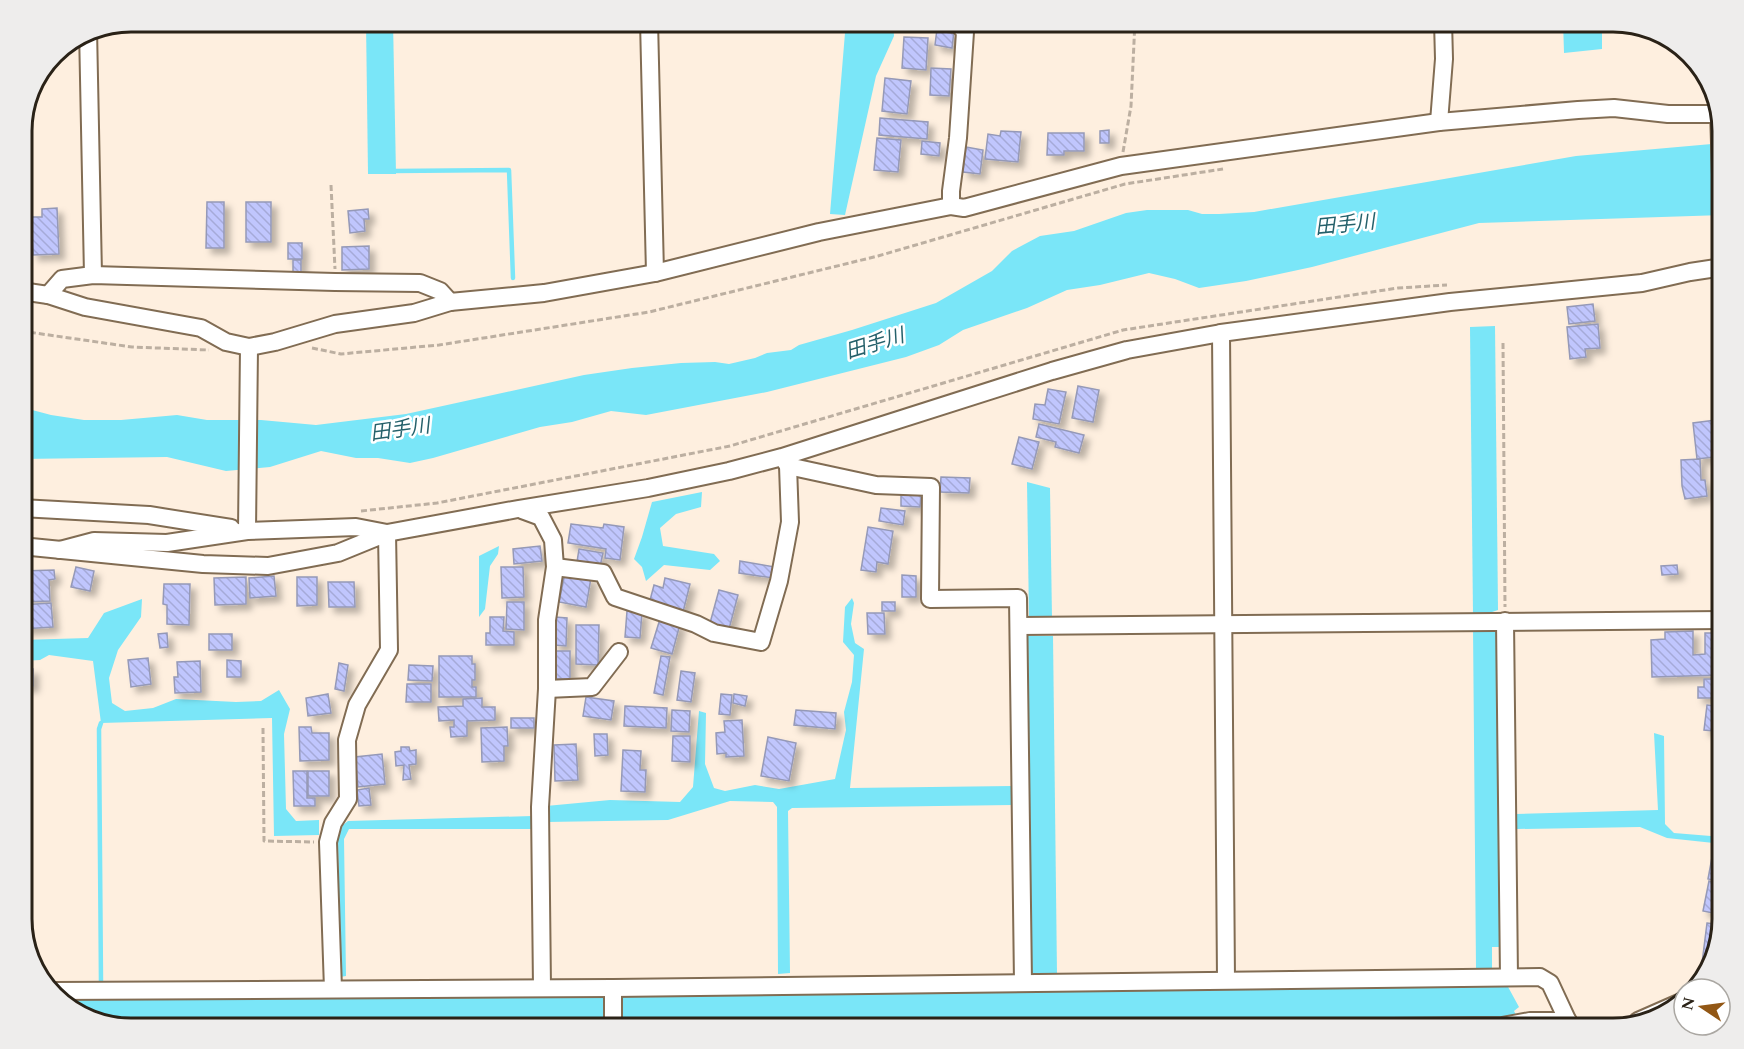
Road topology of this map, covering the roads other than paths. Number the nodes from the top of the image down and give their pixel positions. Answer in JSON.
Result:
{"nodes":[{"id":1,"x":649,"y":32,"type":"edge"},
{"id":2,"x":965,"y":32,"type":"edge"},
{"id":3,"x":1443,"y":32,"type":"edge"},
{"id":4,"x":88,"y":41,"type":"edge"},
{"id":5,"x":1711,"y":116,"type":"edge"},
{"id":6,"x":1440,"y":122,"type":"junction"},
{"id":7,"x":951,"y":206,"type":"junction"},
{"id":8,"x":1712,"y":269,"type":"edge"},
{"id":9,"x":655,"y":273,"type":"junction"},
{"id":10,"x":93,"y":275,"type":"junction"},
{"id":11,"x":32,"y":293,"type":"edge"},
{"id":12,"x":48,"y":295,"type":"junction"},
{"id":13,"x":450,"y":302,"type":"junction"},
{"id":14,"x":1221,"y":333,"type":"junction"},
{"id":15,"x":249,"y":347,"type":"junction"},
{"id":16,"x":785,"y":461,"type":"junction"},
{"id":17,"x":32,"y":509,"type":"edge"},
{"id":18,"x":518,"y":509,"type":"junction"},
{"id":19,"x":247,"y":523,"type":"junction"},
{"id":20,"x":387,"y":533,"type":"junction"},
{"id":21,"x":32,"y":547,"type":"edge"},
{"id":22,"x":60,"y":550,"type":"junction"},
{"id":23,"x":555,"y":567,"type":"junction"},
{"id":24,"x":1712,"y":620,"type":"edge"},
{"id":25,"x":1505,"y":621,"type":"junction"},
{"id":26,"x":1223,"y":625,"type":"junction"},
{"id":27,"x":1019,"y":626,"type":"junction"},
{"id":28,"x":619,"y":652,"type":"dead end"},
{"id":29,"x":547,"y":689,"type":"junction"},
{"id":30,"x":1509,"y":977,"type":"junction"},
{"id":31,"x":1226,"y":981,"type":"junction"},
{"id":32,"x":1023,"y":982,"type":"junction"},
{"id":33,"x":542,"y":988,"type":"junction"},
{"id":34,"x":333,"y":989,"type":"junction"},
{"id":35,"x":62,"y":991,"type":"edge"},
{"id":36,"x":613,"y":995,"type":"junction"},
{"id":37,"x":613,"y":1018,"type":"edge"},
{"id":38,"x":1566,"y":1018,"type":"edge"}],
"edges":[{"from":1,"to":9,"type":"street"},
{"from":2,"to":7,"type":"street"},
{"from":3,"to":6,"type":"street"},
{"from":4,"to":10,"type":"street"},
{"from":5,"to":6,"type":"street"},
{"from":6,"to":7,"type":"street"},
{"from":7,"to":9,"type":"street"},
{"from":8,"to":14,"type":"street"},
{"from":9,"to":13,"type":"street"},
{"from":10,"to":12,"type":"street"},
{"from":10,"to":13,"type":"street"},
{"from":11,"to":12,"type":"street"},
{"from":12,"to":15,"type":"street"},
{"from":13,"to":15,"type":"street"},
{"from":14,"to":16,"type":"street"},
{"from":14,"to":26,"type":"street"},
{"from":15,"to":19,"type":"street"},
{"from":16,"to":18,"type":"street"},
{"from":16,"to":23,"type":"street"},
{"from":16,"to":27,"type":"street"},
{"from":17,"to":19,"type":"street"},
{"from":18,"to":20,"type":"street"},
{"from":18,"to":23,"type":"street"},
{"from":19,"to":20,"type":"street"},
{"from":19,"to":22,"type":"street"},
{"from":20,"to":22,"type":"street"},
{"from":20,"to":34,"type":"street"},
{"from":21,"to":22,"type":"street"},
{"from":23,"to":29,"type":"street"},
{"from":24,"to":25,"type":"street"},
{"from":25,"to":26,"type":"street"},
{"from":25,"to":30,"type":"street"},
{"from":26,"to":27,"type":"street"},
{"from":26,"to":31,"type":"street"},
{"from":27,"to":32,"type":"street"},
{"from":28,"to":29,"type":"street"},
{"from":29,"to":33,"type":"street"},
{"from":30,"to":31,"type":"street"},
{"from":30,"to":38,"type":"street"},
{"from":31,"to":32,"type":"street"},
{"from":32,"to":36,"type":"street"},
{"from":33,"to":34,"type":"street"},
{"from":33,"to":36,"type":"street"},
{"from":34,"to":35,"type":"street"},
{"from":36,"to":37,"type":"street"}]}
